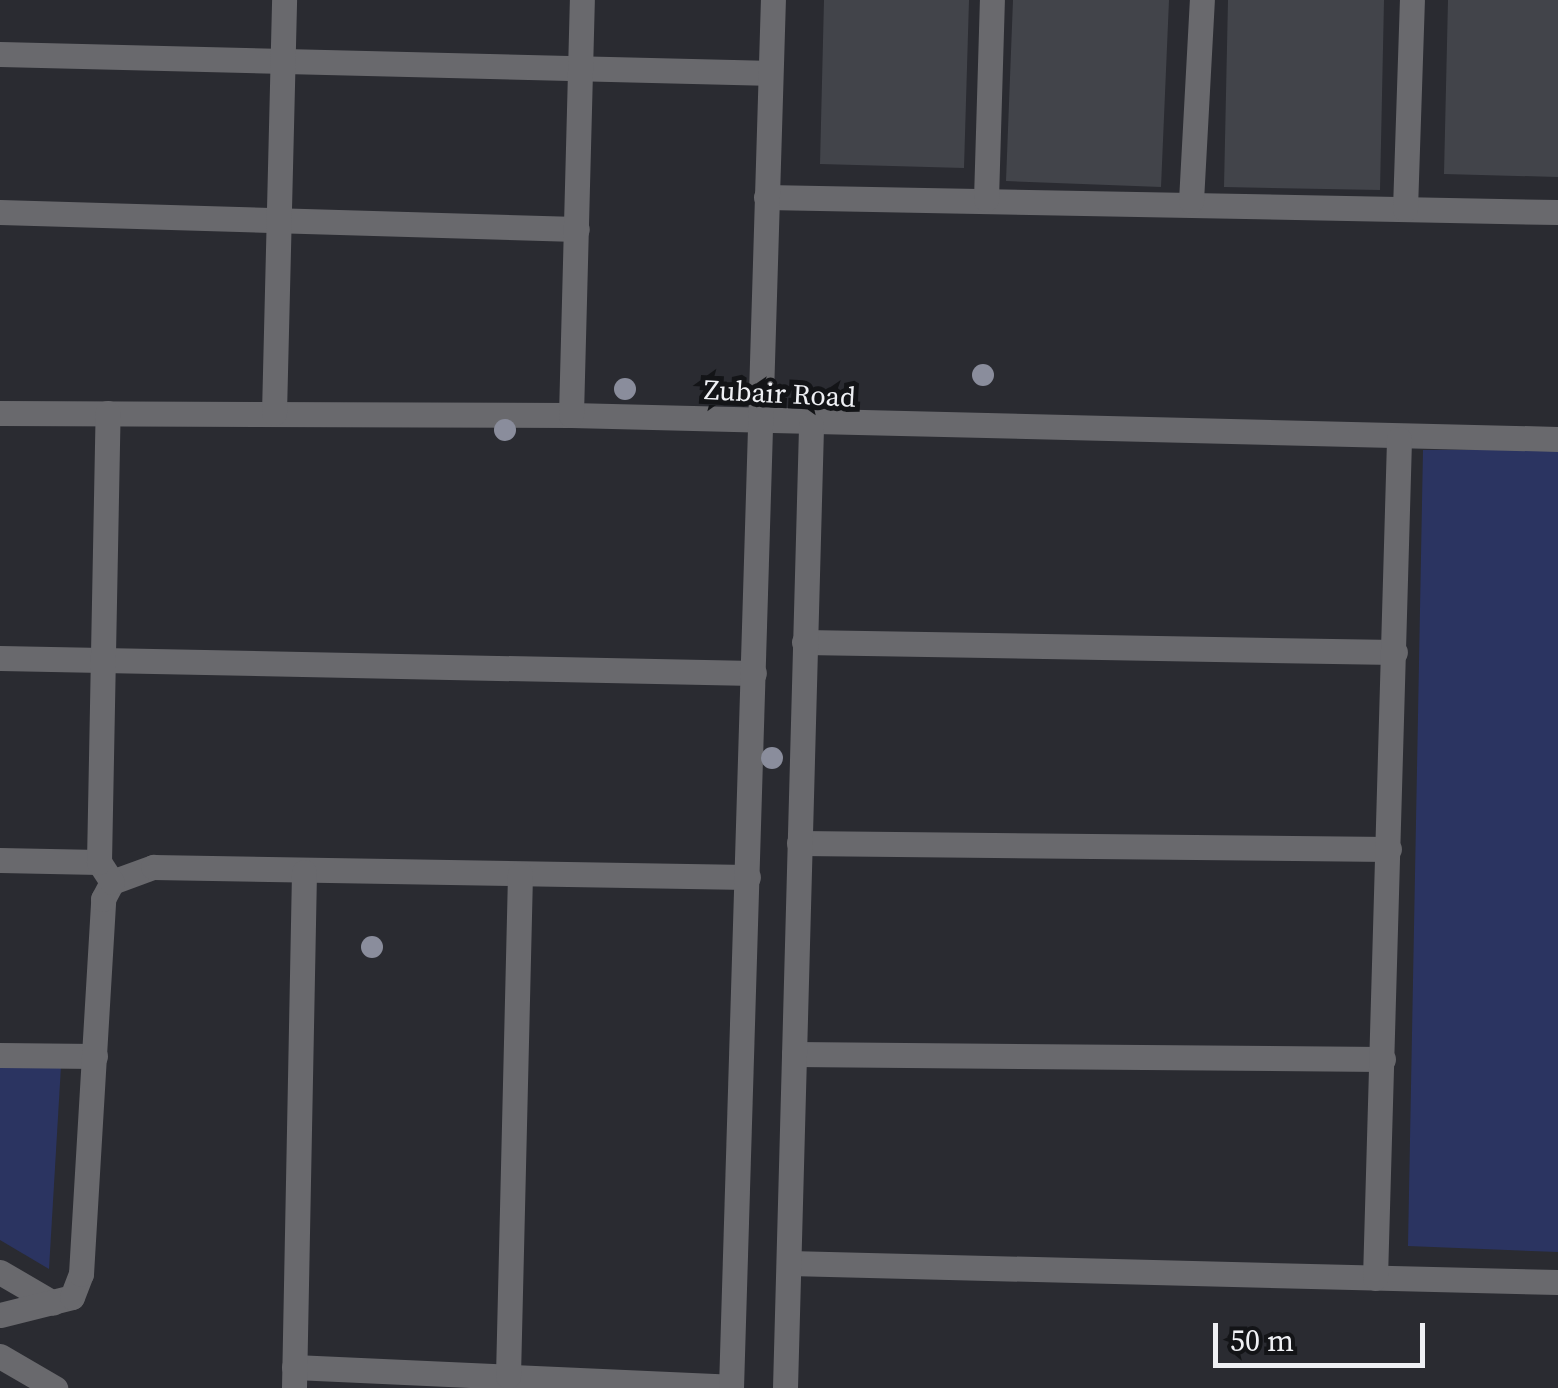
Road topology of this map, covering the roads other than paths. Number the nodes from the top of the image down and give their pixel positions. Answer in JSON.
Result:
{"nodes":[{"id":1,"x":284,"y":0,"type":"edge"},
{"id":2,"x":582,"y":0,"type":"edge"},
{"id":3,"x":772,"y":0,"type":"edge"},
{"id":4,"x":992,"y":0,"type":"edge"},
{"id":5,"x":1202,"y":0,"type":"edge"},
{"id":6,"x":1412,"y":0,"type":"edge"},
{"id":7,"x":0,"y":54,"type":"edge"},
{"id":8,"x":284,"y":61,"type":"junction"},
{"id":9,"x":580,"y":68,"type":"junction"},
{"id":10,"x":770,"y":73,"type":"junction"},
{"id":11,"x":766,"y":197,"type":"junction"},
{"id":12,"x":986,"y":199,"type":"junction"},
{"id":13,"x":1191,"y":201,"type":"junction"},
{"id":14,"x":1405,"y":210,"type":"junction"},
{"id":15,"x":0,"y":212,"type":"edge"},
{"id":16,"x":1558,"y":212,"type":"edge"},
{"id":17,"x":276,"y":220,"type":"junction"},
{"id":18,"x":577,"y":229,"type":"junction"},
{"id":19,"x":0,"y":412,"type":"edge"},
{"id":20,"x":108,"y":413,"type":"junction"},
{"id":21,"x":274,"y":414,"type":"junction"},
{"id":22,"x":572,"y":415,"type":"junction"},
{"id":23,"x":756,"y":420,"type":"junction"},
{"id":24,"x":811,"y":425,"type":"junction"},
{"id":25,"x":1399,"y":439,"type":"junction"},
{"id":26,"x":1558,"y":439,"type":"edge"},
{"id":27,"x":804,"y":642,"type":"junction"},
{"id":28,"x":1396,"y":652,"type":"junction"},
{"id":29,"x":0,"y":658,"type":"edge"},
{"id":30,"x":106,"y":661,"type":"junction"},
{"id":31,"x":754,"y":673,"type":"junction"},
{"id":32,"x":800,"y":842,"type":"junction"},
{"id":33,"x":1389,"y":849,"type":"junction"},
{"id":34,"x":0,"y":860,"type":"edge"},
{"id":35,"x":106,"y":872,"type":"junction"},
{"id":36,"x":304,"y":872,"type":"junction"},
{"id":37,"x":520,"y":874,"type":"junction"},
{"id":38,"x":748,"y":876,"type":"junction"},
{"id":39,"x":794,"y":1054,"type":"junction"},
{"id":40,"x":0,"y":1055,"type":"edge"},
{"id":41,"x":95,"y":1056,"type":"junction"},
{"id":42,"x":1382,"y":1059,"type":"junction"},
{"id":43,"x":788,"y":1263,"type":"junction"},
{"id":44,"x":0,"y":1272,"type":"edge"},
{"id":45,"x":1375,"y":1278,"type":"junction"},
{"id":46,"x":1558,"y":1282,"type":"edge"},
{"id":47,"x":52,"y":1304,"type":"junction"},
{"id":48,"x":0,"y":1315,"type":"edge"},
{"id":49,"x":0,"y":1356,"type":"edge"},
{"id":50,"x":508,"y":1376,"type":"junction"},
{"id":51,"x":294,"y":1377,"type":"edge"},
{"id":52,"x":731,"y":1387,"type":"edge"},
{"id":53,"x":55,"y":1388,"type":"edge"},
{"id":54,"x":786,"y":1388,"type":"edge"}],
"edges":[{"from":1,"to":8,"type":"street"},
{"from":2,"to":9,"type":"street"},
{"from":3,"to":10,"type":"street"},
{"from":4,"to":12,"type":"street"},
{"from":5,"to":13,"type":"street"},
{"from":6,"to":14,"type":"street"},
{"from":7,"to":8,"type":"street"},
{"from":8,"to":9,"type":"street"},
{"from":8,"to":17,"type":"street"},
{"from":9,"to":10,"type":"street"},
{"from":9,"to":18,"type":"street"},
{"from":10,"to":11,"type":"street"},
{"from":11,"to":12,"type":"street"},
{"from":11,"to":23,"type":"street"},
{"from":12,"to":13,"type":"street"},
{"from":13,"to":14,"type":"street"},
{"from":14,"to":16,"type":"street"},
{"from":15,"to":17,"type":"street"},
{"from":17,"to":18,"type":"street"},
{"from":17,"to":21,"type":"street"},
{"from":18,"to":22,"type":"street"},
{"from":19,"to":20,"type":"street","name":"Zubair Road"},
{"from":20,"to":21,"type":"street","name":"Zubair Road"},
{"from":20,"to":30,"type":"street"},
{"from":21,"to":22,"type":"street","name":"Zubair Road"},
{"from":22,"to":23,"type":"street","name":"Zubair Road"},
{"from":23,"to":24,"type":"street","name":"Zubair Road"},
{"from":23,"to":31,"type":"street"},
{"from":24,"to":25,"type":"street","name":"Zubair Road"},
{"from":24,"to":27,"type":"street"},
{"from":25,"to":26,"type":"street","name":"Zubair Road"},
{"from":25,"to":28,"type":"street"},
{"from":27,"to":28,"type":"street"},
{"from":27,"to":32,"type":"street"},
{"from":28,"to":33,"type":"street"},
{"from":29,"to":30,"type":"street"},
{"from":30,"to":31,"type":"street"},
{"from":30,"to":35,"type":"street"},
{"from":31,"to":38,"type":"street"},
{"from":32,"to":33,"type":"street"},
{"from":32,"to":39,"type":"street"},
{"from":33,"to":42,"type":"street"},
{"from":34,"to":35,"type":"street"},
{"from":35,"to":36,"type":"street"},
{"from":35,"to":41,"type":"street"},
{"from":36,"to":37,"type":"street"},
{"from":36,"to":51,"type":"street"},
{"from":37,"to":38,"type":"street"},
{"from":37,"to":50,"type":"street"},
{"from":38,"to":52,"type":"street"},
{"from":39,"to":42,"type":"street"},
{"from":39,"to":43,"type":"street"},
{"from":40,"to":41,"type":"street"},
{"from":41,"to":47,"type":"street"},
{"from":42,"to":45,"type":"street"},
{"from":43,"to":45,"type":"street"},
{"from":43,"to":54,"type":"street"},
{"from":44,"to":47,"type":"street"},
{"from":45,"to":46,"type":"street"},
{"from":47,"to":48,"type":"street"},
{"from":49,"to":53,"type":"street"},
{"from":50,"to":51,"type":"street"},
{"from":50,"to":52,"type":"street"}]}
